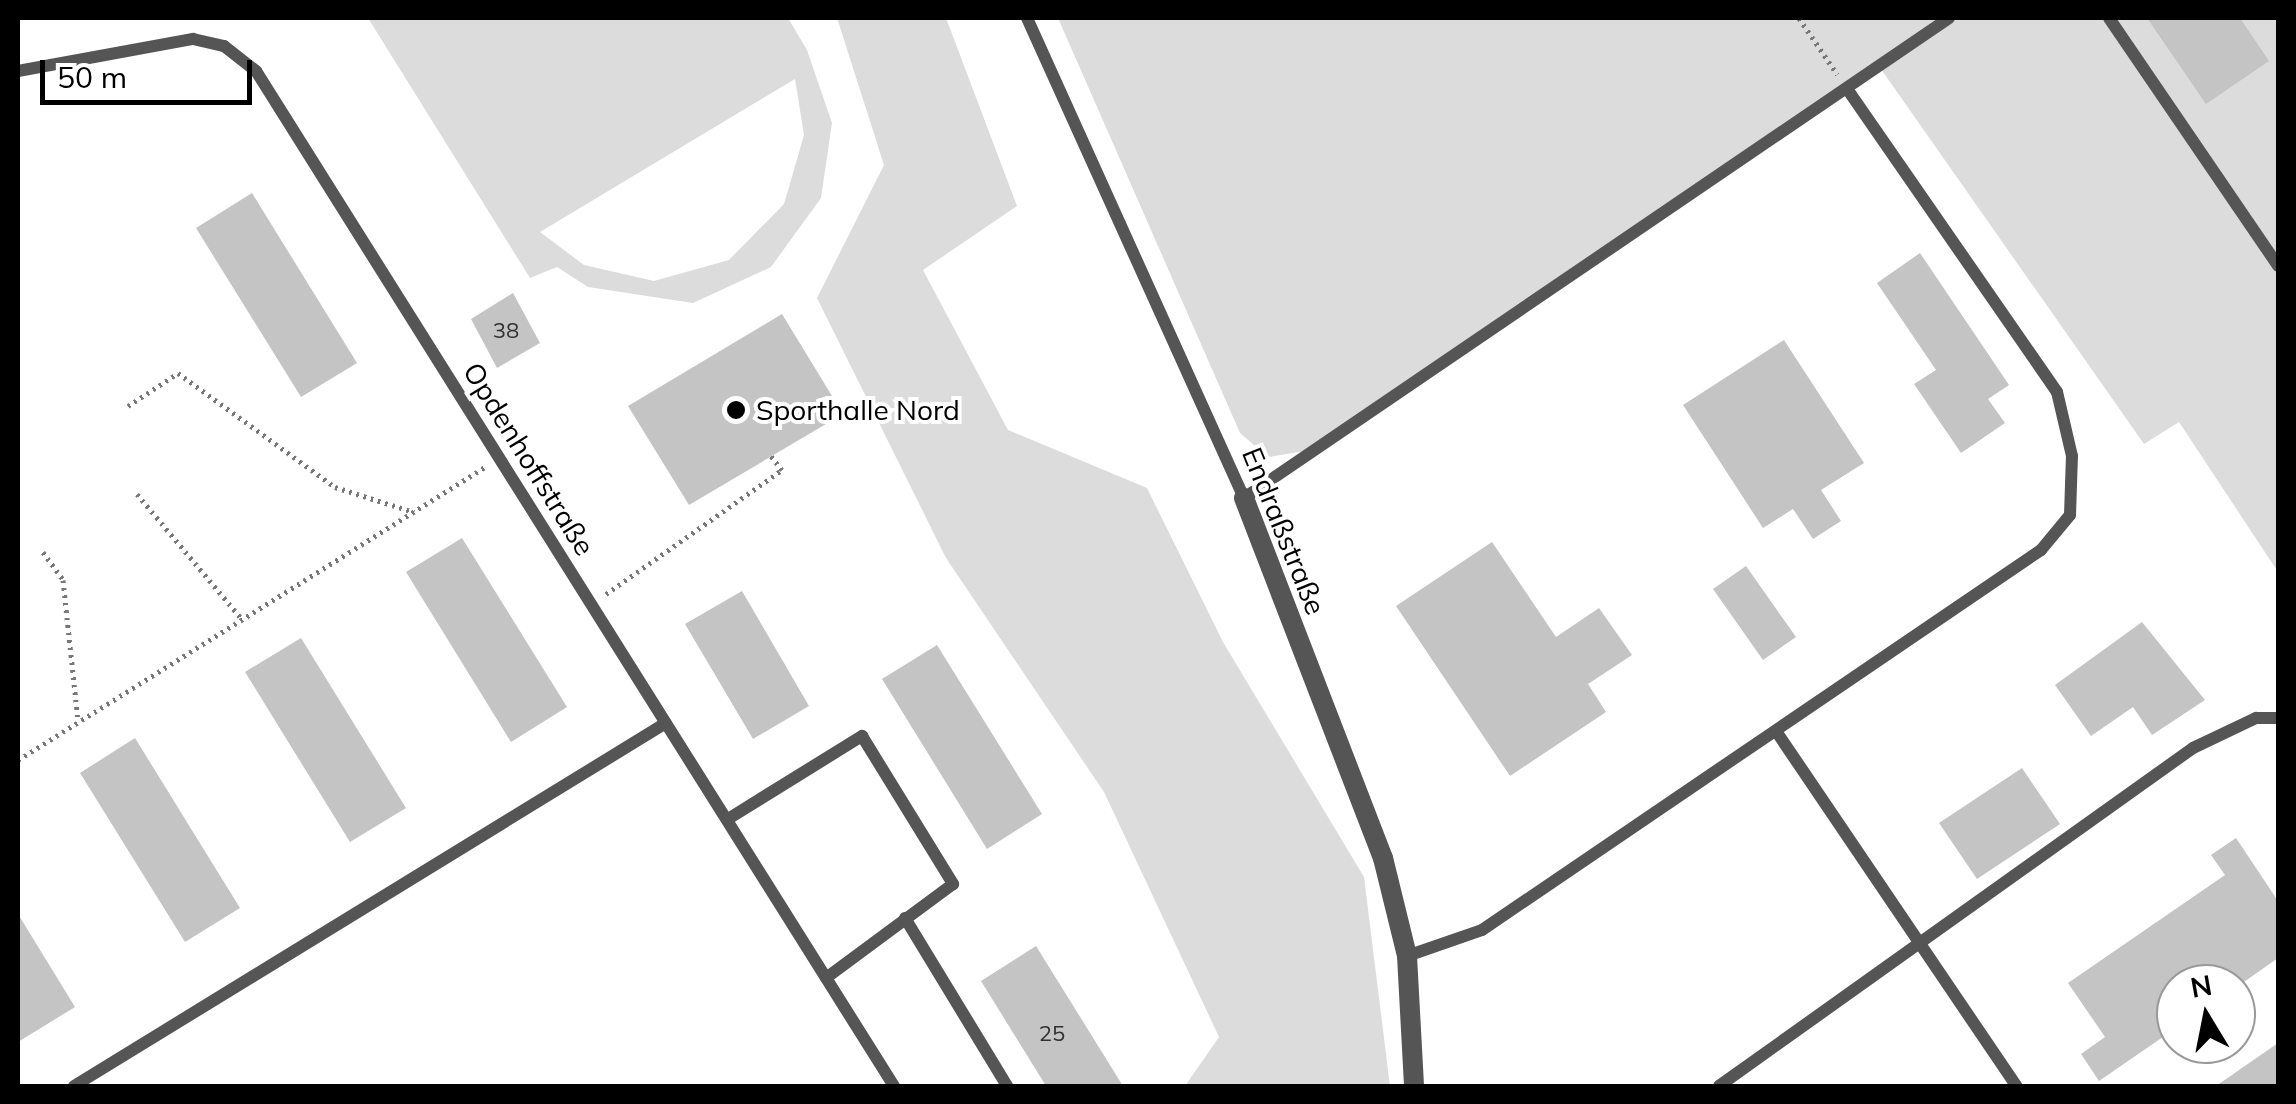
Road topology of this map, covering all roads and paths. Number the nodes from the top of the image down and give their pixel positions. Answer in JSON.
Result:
{"nodes":[{"id":1,"x":1027,"y":18,"type":"edge"},
{"id":2,"x":1799,"y":18,"type":"edge"},
{"id":3,"x":1949,"y":18,"type":"edge"},
{"id":4,"x":2109,"y":18,"type":"edge"},
{"id":5,"x":18,"y":71,"type":"edge"},
{"id":6,"x":1847,"y":89,"type":"junction"},
{"id":7,"x":2278,"y":266,"type":"edge"},
{"id":8,"x":128,"y":406,"type":"dead end"},
{"id":9,"x":770,"y":456,"type":"dead end"},
{"id":10,"x":499,"y":458,"type":"junction"},
{"id":11,"x":136,"y":494,"type":"dead end"},
{"id":12,"x":1244,"y":498,"type":"junction"},
{"id":13,"x":414,"y":512,"type":"junction"},
{"id":14,"x":43,"y":552,"type":"dead end"},
{"id":15,"x":591,"y":605,"type":"junction"},
{"id":16,"x":242,"y":619,"type":"junction"},
{"id":17,"x":2278,"y":718,"type":"edge"},
{"id":18,"x":78,"y":722,"type":"junction"},
{"id":19,"x":666,"y":723,"type":"junction"},
{"id":20,"x":1776,"y":730,"type":"junction"},
{"id":21,"x":18,"y":760,"type":"edge"},
{"id":22,"x":728,"y":819,"type":"junction"},
{"id":23,"x":906,"y":918,"type":"junction"},
{"id":24,"x":1918,"y":942,"type":"junction"},
{"id":25,"x":1408,"y":956,"type":"junction"},
{"id":26,"x":826,"y":978,"type":"junction"},
{"id":27,"x":74,"y":1086,"type":"edge"},
{"id":28,"x":894,"y":1086,"type":"edge"},
{"id":29,"x":1008,"y":1086,"type":"edge"},
{"id":30,"x":1414,"y":1086,"type":"edge"},
{"id":31,"x":1719,"y":1086,"type":"edge"},
{"id":32,"x":2016,"y":1086,"type":"edge"}],
"edges":[{"from":1,"to":12,"type":"lane","name":"Endraßstraße"},
{"from":2,"to":6,"type":"path"},
{"from":3,"to":6,"type":"lane"},
{"from":4,"to":7,"type":"lane"},
{"from":5,"to":10,"type":"lane","name":"Opdenhoffstraße"},
{"from":6,"to":12,"type":"lane"},
{"from":6,"to":20,"type":"lane"},
{"from":8,"to":13,"type":"path"},
{"from":9,"to":15,"type":"path"},
{"from":10,"to":13,"type":"path"},
{"from":10,"to":15,"type":"lane","name":"Opdenhoffstraße"},
{"from":11,"to":16,"type":"path"},
{"from":12,"to":25,"type":"street","name":"Endraßstraße"},
{"from":13,"to":16,"type":"path"},
{"from":14,"to":18,"type":"path"},
{"from":15,"to":19,"type":"lane","name":"Opdenhoffstraße"},
{"from":16,"to":18,"type":"path"},
{"from":17,"to":24,"type":"lane"},
{"from":18,"to":21,"type":"path"},
{"from":19,"to":22,"type":"lane","name":"Opdenhoffstraße"},
{"from":19,"to":27,"type":"lane"},
{"from":20,"to":24,"type":"lane"},
{"from":20,"to":25,"type":"lane"},
{"from":22,"to":23,"type":"lane"},
{"from":22,"to":26,"type":"lane","name":"Opdenhoffstraße"},
{"from":23,"to":26,"type":"lane"},
{"from":23,"to":29,"type":"lane"},
{"from":24,"to":31,"type":"lane"},
{"from":24,"to":32,"type":"lane"},
{"from":25,"to":30,"type":"street","name":"Endraßstraße"},
{"from":26,"to":28,"type":"lane","name":"Opdenhoffstraße"}]}
